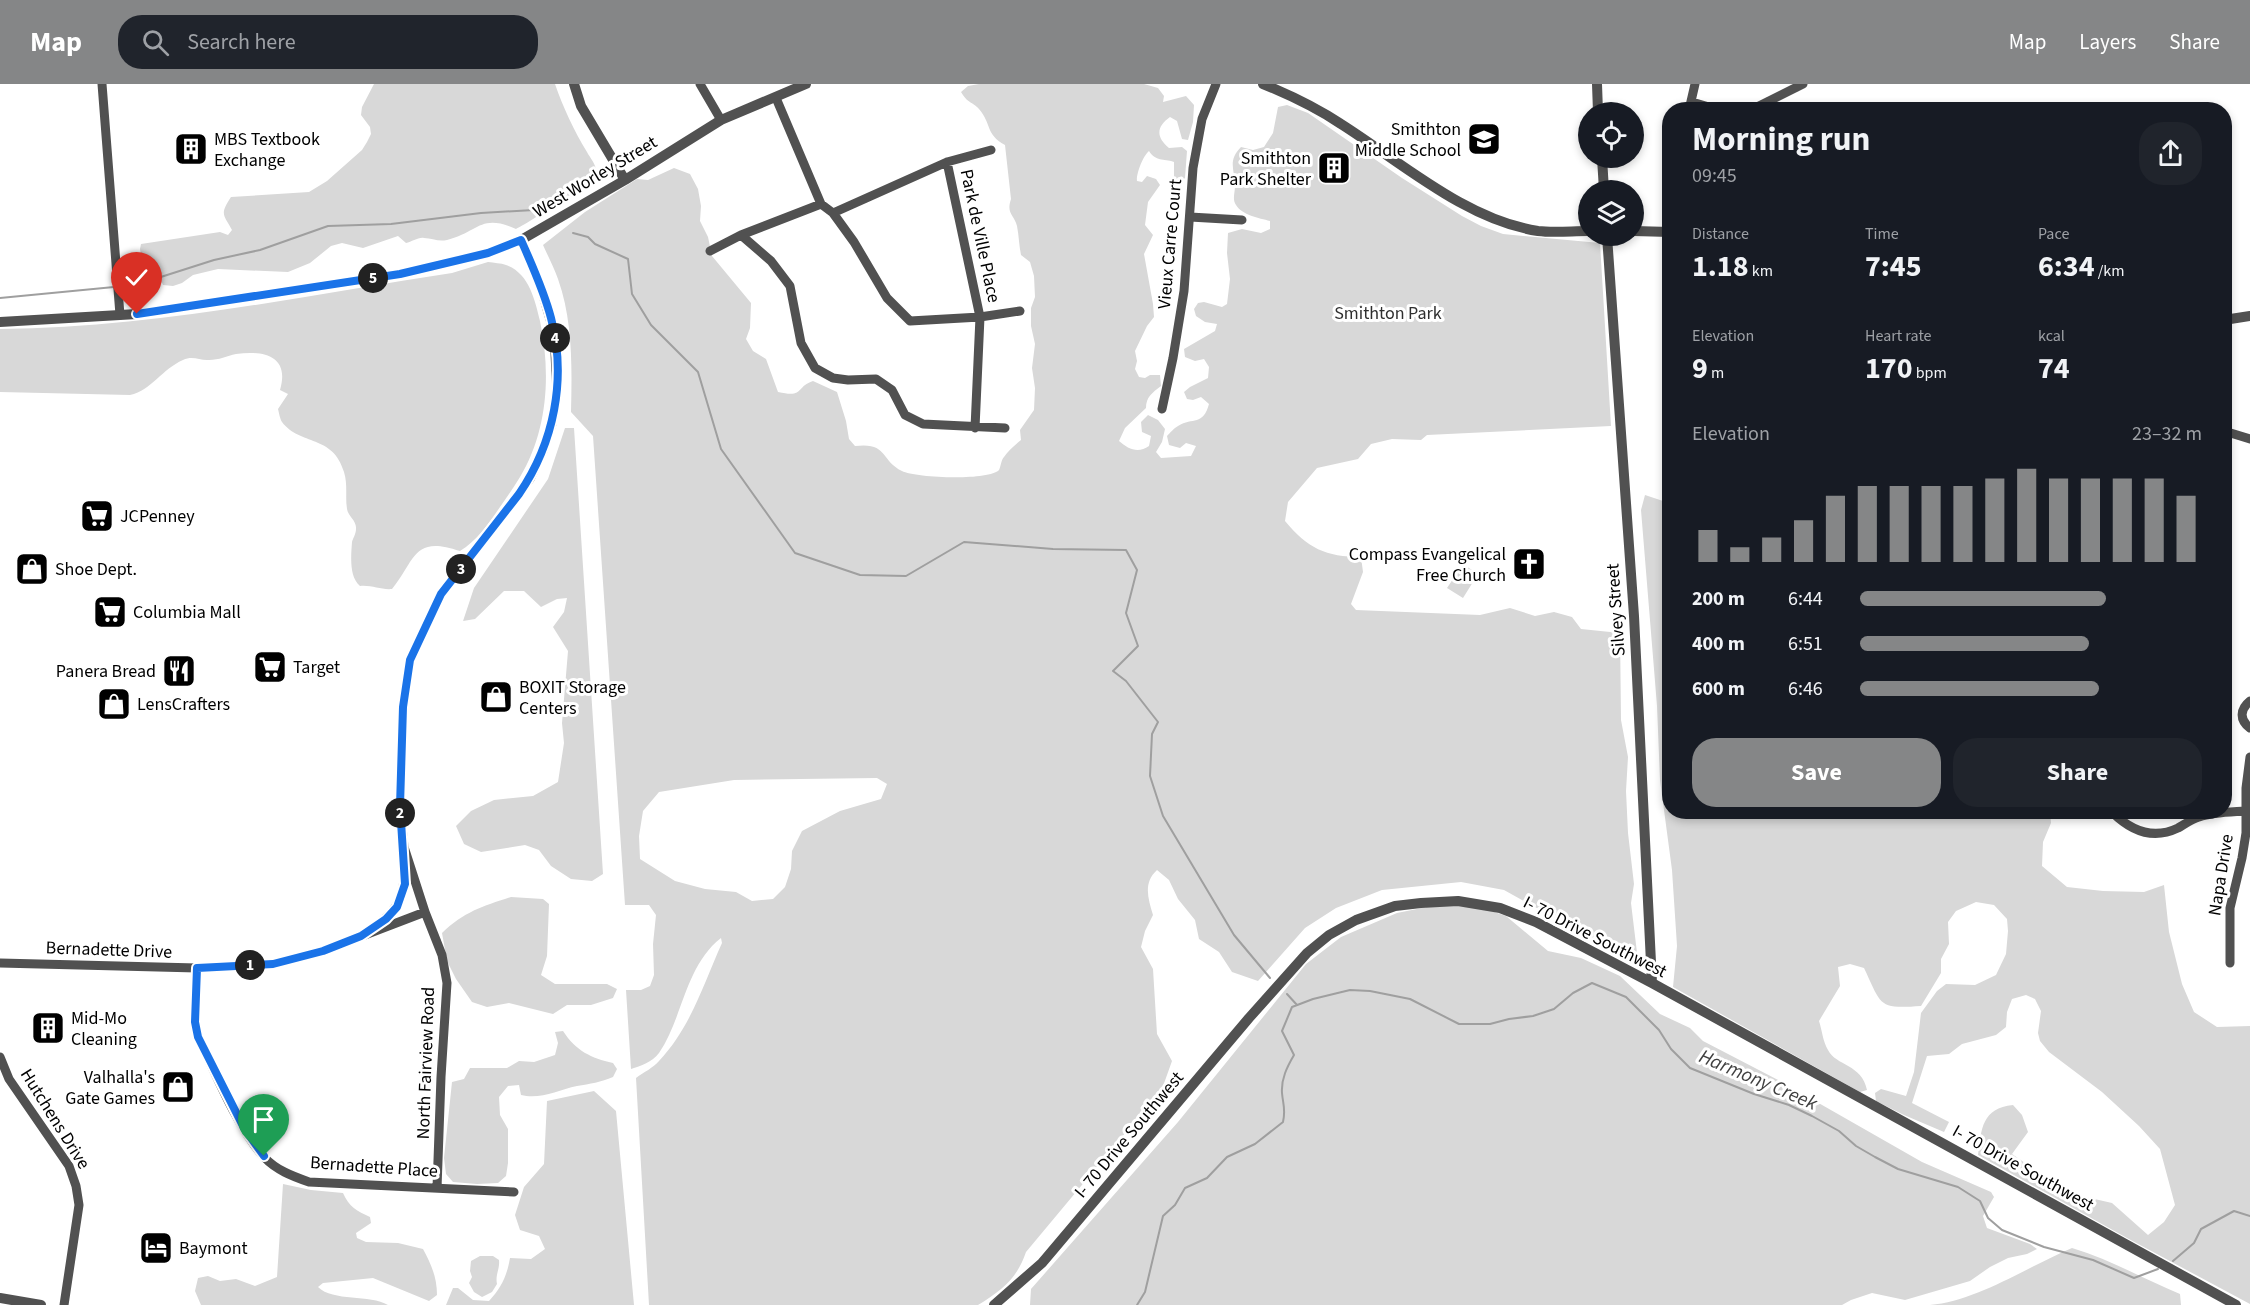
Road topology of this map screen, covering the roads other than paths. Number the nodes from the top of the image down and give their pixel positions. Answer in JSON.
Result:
{"nodes":[{"id":1,"x":102,"y":84,"type":"edge"},
{"id":2,"x":574,"y":84,"type":"edge"},
{"id":3,"x":700,"y":84,"type":"edge"},
{"id":4,"x":806,"y":84,"type":"edge"},
{"id":5,"x":1216,"y":84,"type":"edge"},
{"id":6,"x":1263,"y":84,"type":"edge"},
{"id":7,"x":1597,"y":84,"type":"edge"},
{"id":8,"x":1695,"y":84,"type":"edge"},
{"id":9,"x":1803,"y":84,"type":"edge"},
{"id":10,"x":776,"y":98,"type":"junction"},
{"id":11,"x":1598,"y":102,"type":"edge"},
{"id":12,"x":1691,"y":102,"type":"edge"},
{"id":13,"x":1767,"y":102,"type":"edge"},
{"id":14,"x":722,"y":120,"type":"junction"},
{"id":15,"x":991,"y":150,"type":"dead end"},
{"id":16,"x":947,"y":162,"type":"junction"},
{"id":17,"x":625,"y":180,"type":"junction"},
{"id":18,"x":821,"y":204,"type":"junction"},
{"id":19,"x":833,"y":213,"type":"junction"},
{"id":20,"x":1190,"y":217,"type":"junction"},
{"id":21,"x":1242,"y":220,"type":"dead end"},
{"id":22,"x":1578,"y":231,"type":"edge"},
{"id":23,"x":1644,"y":231,"type":"edge"},
{"id":24,"x":1662,"y":232,"type":"edge"},
{"id":25,"x":741,"y":235,"type":"junction"},
{"id":26,"x":521,"y":240,"type":"junction"},
{"id":27,"x":1608,"y":246,"type":"edge"},
{"id":28,"x":710,"y":250,"type":"dead end"},
{"id":29,"x":1020,"y":311,"type":"dead end"},
{"id":30,"x":120,"y":315,"type":"junction"},
{"id":31,"x":2250,"y":316,"type":"edge"},
{"id":32,"x":980,"y":317,"type":"junction"},
{"id":33,"x":2232,"y":319,"type":"edge"},
{"id":34,"x":0,"y":322,"type":"edge"},
{"id":35,"x":1162,"y":410,"type":"dead end"},
{"id":36,"x":975,"y":428,"type":"junction"},
{"id":37,"x":1005,"y":428,"type":"dead end"},
{"id":38,"x":2232,"y":433,"type":"edge"},
{"id":39,"x":2250,"y":439,"type":"edge"},
{"id":40,"x":2250,"y":701,"type":"edge"},
{"id":41,"x":2250,"y":728,"type":"edge"},
{"id":42,"x":2250,"y":756,"type":"edge"},
{"id":43,"x":2245,"y":811,"type":"junction"},
{"id":44,"x":2232,"y":813,"type":"edge"},
{"id":45,"x":2119,"y":819,"type":"edge"},
{"id":46,"x":2194,"y":819,"type":"edge"},
{"id":47,"x":404,"y":847,"type":"junction"},
{"id":48,"x":2245,"y":863,"type":"edge"},
{"id":49,"x":425,"y":912,"type":"junction"},
{"id":50,"x":361,"y":936,"type":"junction"},
{"id":51,"x":0,"y":963,"type":"edge"},
{"id":52,"x":2230,"y":963,"type":"dead end"},
{"id":53,"x":197,"y":968,"type":"junction"},
{"id":54,"x":1652,"y":983,"type":"junction"},
{"id":55,"x":0,"y":1057,"type":"edge"},
{"id":56,"x":437,"y":1188,"type":"junction"},
{"id":57,"x":514,"y":1192,"type":"dead end"},
{"id":58,"x":0,"y":1298,"type":"edge"},
{"id":59,"x":41,"y":1305,"type":"edge"},
{"id":60,"x":64,"y":1305,"type":"edge"},
{"id":61,"x":994,"y":1305,"type":"edge"},
{"id":62,"x":2236,"y":1305,"type":"edge"}],
"edges":[{"from":1,"to":30,"type":"street"},
{"from":2,"to":17,"type":"street"},
{"from":3,"to":14,"type":"street"},
{"from":4,"to":10,"type":"street","name":"West Worley Street"},
{"from":5,"to":20,"type":"street","name":"Vieux Carre Court"},
{"from":6,"to":22,"type":"street"},
{"from":7,"to":11,"type":"street"},
{"from":8,"to":12,"type":"street"},
{"from":9,"to":13,"type":"street"},
{"from":10,"to":14,"type":"street","name":"West Worley Street"},
{"from":10,"to":18,"type":"street"},
{"from":14,"to":17,"type":"street","name":"West Worley Street"},
{"from":15,"to":16,"type":"street","name":"Park de Ville Place"},
{"from":16,"to":19,"type":"street","name":"Park de Ville Place"},
{"from":16,"to":32,"type":"street","name":"Park de Ville Place"},
{"from":17,"to":26,"type":"street","name":"West Worley Street"},
{"from":18,"to":19,"type":"street","name":"Park de Ville Place"},
{"from":18,"to":25,"type":"street"},
{"from":19,"to":32,"type":"street","name":"Park de Ville Place"},
{"from":20,"to":21,"type":"street"},
{"from":20,"to":35,"type":"street","name":"Vieux Carre Court"},
{"from":23,"to":24,"type":"street"},
{"from":25,"to":28,"type":"street"},
{"from":25,"to":36,"type":"street"},
{"from":26,"to":30,"type":"street","name":"West Worley Street"},
{"from":26,"to":47,"type":"street","name":"North Fairview Road"},
{"from":27,"to":54,"type":"street","name":"Silvey Street"},
{"from":29,"to":32,"type":"street","name":"Park de Ville Place"},
{"from":30,"to":34,"type":"street","name":"West Worley Street"},
{"from":31,"to":33,"type":"street"},
{"from":32,"to":36,"type":"street","name":"Park de Ville Place"},
{"from":36,"to":37,"type":"street"},
{"from":38,"to":39,"type":"street"},
{"from":40,"to":41,"type":"street"},
{"from":42,"to":43,"type":"street","name":"Napa Drive"},
{"from":43,"to":44,"type":"street"},
{"from":43,"to":48,"type":"street","name":"Napa Drive"},
{"from":45,"to":46,"type":"street"},
{"from":47,"to":49,"type":"street","name":"North Fairview Road"},
{"from":47,"to":50,"type":"street"},
{"from":48,"to":52,"type":"street","name":"Napa Drive"},
{"from":49,"to":50,"type":"street","name":"Bernadette Drive"},
{"from":49,"to":56,"type":"street","name":"North Fairview Road"},
{"from":50,"to":53,"type":"street","name":"Bernadette Drive"},
{"from":51,"to":53,"type":"street","name":"Bernadette Drive"},
{"from":53,"to":56,"type":"street","name":"Bernadette Place"},
{"from":54,"to":61,"type":"street","name":"I- 70 Drive Southwest"},
{"from":54,"to":62,"type":"street","name":"I- 70 Drive Southwest"},
{"from":55,"to":60,"type":"street","name":"Hutchens Drive"},
{"from":56,"to":57,"type":"street","name":"Bernadette Place"},
{"from":58,"to":59,"type":"street"}]}
